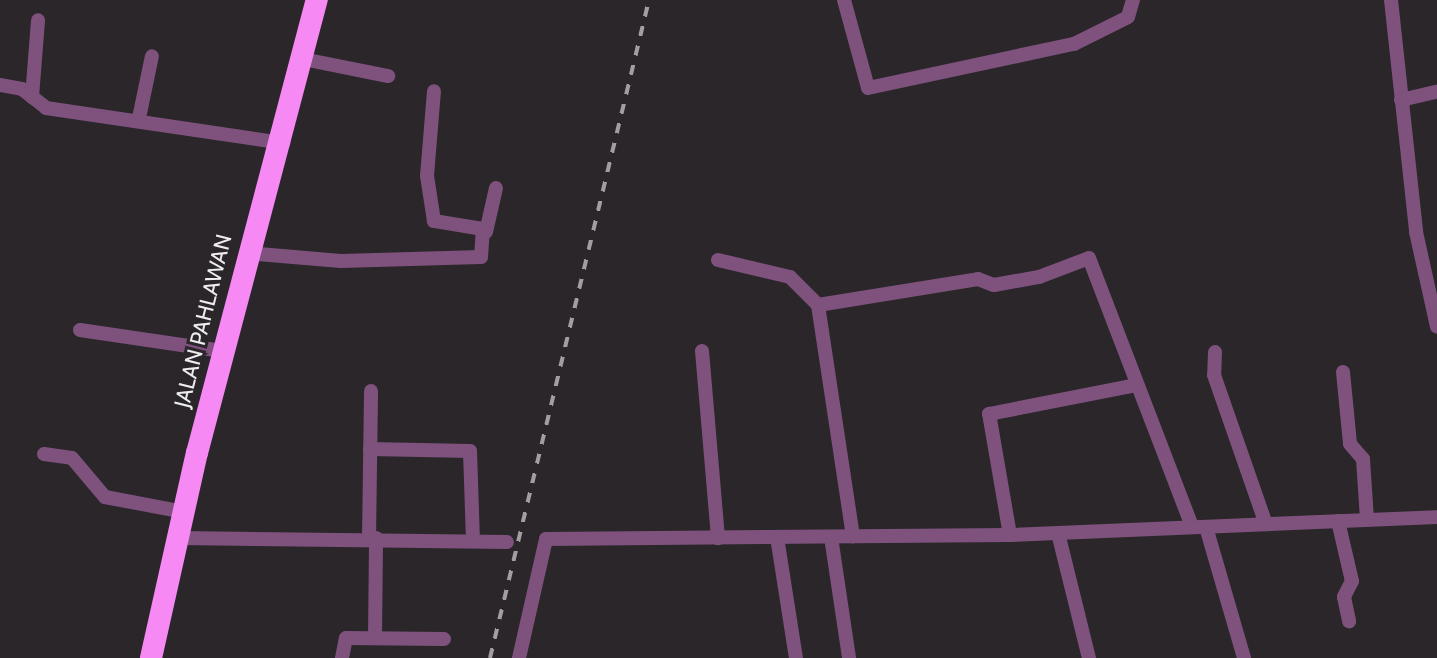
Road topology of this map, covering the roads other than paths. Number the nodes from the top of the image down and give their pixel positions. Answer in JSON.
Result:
{"nodes":[{"id":1,"x":317,"y":0,"type":"edge"},
{"id":2,"x":844,"y":0,"type":"edge"},
{"id":3,"x":1133,"y":0,"type":"edge"},
{"id":4,"x":1391,"y":0,"type":"edge"},
{"id":5,"x":38,"y":20,"type":"dead end"},
{"id":6,"x":152,"y":56,"type":"dead end"},
{"id":7,"x":303,"y":59,"type":"junction"},
{"id":8,"x":388,"y":76,"type":"dead end"},
{"id":9,"x":0,"y":85,"type":"edge"},
{"id":10,"x":434,"y":91,"type":"dead end"},
{"id":11,"x":1437,"y":92,"type":"edge"},
{"id":12,"x":32,"y":97,"type":"junction"},
{"id":13,"x":1401,"y":100,"type":"junction"},
{"id":14,"x":139,"y":118,"type":"junction"},
{"id":15,"x":283,"y":143,"type":"junction"},
{"id":16,"x":496,"y":188,"type":"dead end"},
{"id":17,"x":486,"y":232,"type":"junction"},
{"id":18,"x":247,"y":253,"type":"junction"},
{"id":19,"x":718,"y":260,"type":"dead end"},
{"id":20,"x":818,"y":305,"type":"junction"},
{"id":21,"x":1437,"y":327,"type":"edge"},
{"id":22,"x":80,"y":330,"type":"dead end"},
{"id":23,"x":222,"y":351,"type":"junction"},
{"id":24,"x":702,"y":351,"type":"dead end"},
{"id":25,"x":1215,"y":352,"type":"dead end"},
{"id":26,"x":1343,"y":372,"type":"dead end"},
{"id":27,"x":1137,"y":385,"type":"junction"},
{"id":28,"x":371,"y":391,"type":"dead end"},
{"id":29,"x":370,"y":449,"type":"junction"},
{"id":30,"x":44,"y":454,"type":"dead end"},
{"id":31,"x":184,"y":512,"type":"junction"},
{"id":32,"x":1437,"y":517,"type":"edge"},
{"id":33,"x":1367,"y":520,"type":"junction"},
{"id":34,"x":1338,"y":521,"type":"junction"},
{"id":35,"x":1266,"y":524,"type":"junction"},
{"id":36,"x":1199,"y":527,"type":"junction"},
{"id":37,"x":1058,"y":533,"type":"junction"},
{"id":38,"x":1010,"y":535,"type":"junction"},
{"id":39,"x":853,"y":536,"type":"junction"},
{"id":40,"x":777,"y":537,"type":"junction"},
{"id":41,"x":831,"y":537,"type":"junction"},
{"id":42,"x":178,"y":538,"type":"junction"},
{"id":43,"x":372,"y":538,"type":"junction"},
{"id":44,"x":718,"y":538,"type":"junction"},
{"id":45,"x":473,"y":541,"type":"junction"},
{"id":46,"x":507,"y":542,"type":"dead end"},
{"id":47,"x":1349,"y":621,"type":"dead end"},
{"id":48,"x":375,"y":638,"type":"junction"},
{"id":49,"x":444,"y":639,"type":"dead end"},
{"id":50,"x":151,"y":658,"type":"edge"},
{"id":51,"x":342,"y":658,"type":"edge"},
{"id":52,"x":519,"y":658,"type":"edge"},
{"id":53,"x":796,"y":658,"type":"edge"},
{"id":54,"x":849,"y":658,"type":"edge"},
{"id":55,"x":1089,"y":658,"type":"edge"},
{"id":56,"x":1244,"y":658,"type":"edge"}],
"edges":[{"from":1,"to":7,"type":"highway","name":"JALAN PAHLAWAN"},
{"from":2,"to":3,"type":"street"},
{"from":4,"to":13,"type":"street"},
{"from":5,"to":12,"type":"street"},
{"from":6,"to":14,"type":"street"},
{"from":7,"to":8,"type":"street"},
{"from":7,"to":15,"type":"highway","name":"JALAN PAHLAWAN"},
{"from":9,"to":12,"type":"street"},
{"from":10,"to":17,"type":"street"},
{"from":11,"to":13,"type":"street"},
{"from":12,"to":14,"type":"street"},
{"from":13,"to":21,"type":"street"},
{"from":14,"to":15,"type":"street"},
{"from":15,"to":18,"type":"highway","name":"JALAN PAHLAWAN"},
{"from":16,"to":17,"type":"street"},
{"from":17,"to":18,"type":"street"},
{"from":18,"to":23,"type":"highway","name":"JALAN PAHLAWAN"},
{"from":19,"to":20,"type":"street"},
{"from":20,"to":27,"type":"street"},
{"from":20,"to":39,"type":"street"},
{"from":22,"to":23,"type":"street"},
{"from":23,"to":31,"type":"highway","name":"JALAN PAHLAWAN"},
{"from":24,"to":44,"type":"street"},
{"from":25,"to":35,"type":"street"},
{"from":26,"to":33,"type":"street"},
{"from":27,"to":36,"type":"street"},
{"from":27,"to":38,"type":"street"},
{"from":28,"to":29,"type":"street"},
{"from":29,"to":43,"type":"street"},
{"from":29,"to":45,"type":"street"},
{"from":30,"to":31,"type":"street"},
{"from":31,"to":42,"type":"highway","name":"JALAN PAHLAWAN"},
{"from":32,"to":33,"type":"street"},
{"from":33,"to":34,"type":"street"},
{"from":34,"to":35,"type":"street"},
{"from":34,"to":47,"type":"street"},
{"from":35,"to":36,"type":"street"},
{"from":36,"to":37,"type":"street"},
{"from":36,"to":56,"type":"street"},
{"from":37,"to":38,"type":"street"},
{"from":37,"to":55,"type":"street"},
{"from":38,"to":39,"type":"street"},
{"from":39,"to":41,"type":"street"},
{"from":40,"to":41,"type":"street"},
{"from":40,"to":44,"type":"street"},
{"from":40,"to":53,"type":"street"},
{"from":41,"to":54,"type":"street"},
{"from":42,"to":43,"type":"street"},
{"from":42,"to":50,"type":"highway","name":"JALAN PAHLAWAN"},
{"from":43,"to":45,"type":"street"},
{"from":43,"to":48,"type":"street"},
{"from":44,"to":52,"type":"street"},
{"from":45,"to":46,"type":"street"},
{"from":48,"to":49,"type":"street"},
{"from":48,"to":51,"type":"street"}]}
